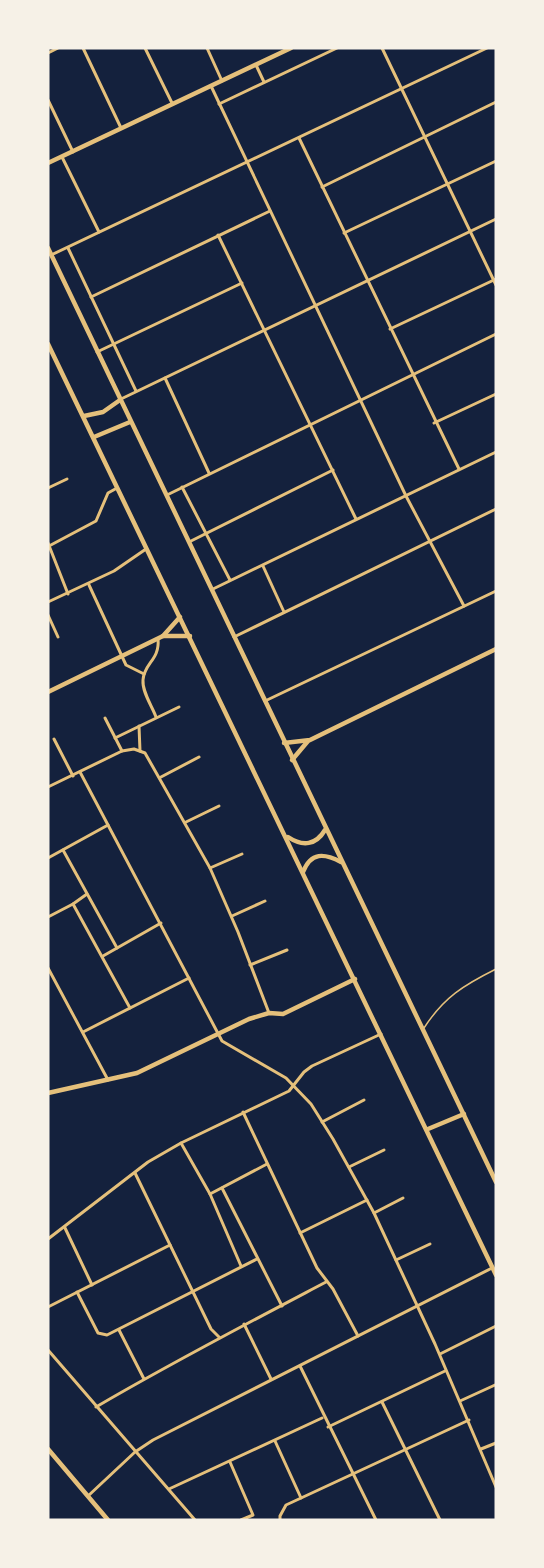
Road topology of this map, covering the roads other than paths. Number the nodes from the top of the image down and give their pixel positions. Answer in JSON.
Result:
{"nodes":[{"id":1,"x":58,"y":48,"type":"edge"},
{"id":2,"x":83,"y":48,"type":"edge"},
{"id":3,"x":145,"y":48,"type":"edge"},
{"id":4,"x":207,"y":48,"type":"edge"},
{"id":5,"x":291,"y":48,"type":"edge"},
{"id":6,"x":337,"y":48,"type":"edge"},
{"id":7,"x":382,"y":48,"type":"edge"},
{"id":8,"x":487,"y":48,"type":"edge"},
{"id":9,"x":48,"y":53,"type":"edge"},
{"id":10,"x":256,"y":65,"type":"junction"},
{"id":11,"x":222,"y":81,"type":"junction"},
{"id":12,"x":264,"y":83,"type":"junction"},
{"id":13,"x":211,"y":86,"type":"junction"},
{"id":14,"x":403,"y":88,"type":"junction"},
{"id":15,"x":48,"y":100,"type":"edge"},
{"id":16,"x":496,"y":102,"type":"edge"},
{"id":17,"x":172,"y":103,"type":"junction"},
{"id":18,"x":219,"y":104,"type":"junction"},
{"id":19,"x":121,"y":128,"type":"junction"},
{"id":20,"x":425,"y":136,"type":"junction"},
{"id":21,"x":298,"y":138,"type":"junction"},
{"id":22,"x":73,"y":152,"type":"junction"},
{"id":23,"x":62,"y":157,"type":"junction"},
{"id":24,"x":496,"y":161,"type":"edge"},
{"id":25,"x":246,"y":162,"type":"junction"},
{"id":26,"x":49,"y":163,"type":"edge"},
{"id":27,"x":449,"y":184,"type":"junction"},
{"id":28,"x":322,"y":187,"type":"junction"},
{"id":29,"x":270,"y":211,"type":"junction"},
{"id":30,"x":496,"y":219,"type":"edge"},
{"id":31,"x":470,"y":231,"type":"junction"},
{"id":32,"x":99,"y":232,"type":"junction"},
{"id":33,"x":344,"y":233,"type":"junction"},
{"id":34,"x":218,"y":236,"type":"junction"},
{"id":35,"x":48,"y":248,"type":"edge"},
{"id":36,"x":68,"y":248,"type":"junction"},
{"id":37,"x":51,"y":255,"type":"junction"},
{"id":38,"x":495,"y":279,"type":"edge"},
{"id":39,"x":367,"y":280,"type":"junction"},
{"id":40,"x":242,"y":284,"type":"junction"},
{"id":41,"x":496,"y":285,"type":"edge"},
{"id":42,"x":91,"y":297,"type":"junction"},
{"id":43,"x":316,"y":305,"type":"junction"},
{"id":44,"x":390,"y":329,"type":"junction"},
{"id":45,"x":265,"y":330,"type":"junction"},
{"id":46,"x":496,"y":334,"type":"edge"},
{"id":47,"x":48,"y":344,"type":"edge"},
{"id":48,"x":113,"y":344,"type":"junction"},
{"id":49,"x":97,"y":352,"type":"junction"},
{"id":50,"x":412,"y":376,"type":"junction"},
{"id":51,"x":165,"y":378,"type":"junction"},
{"id":52,"x":136,"y":391,"type":"junction"},
{"id":53,"x":496,"y":394,"type":"edge"},
{"id":54,"x":120,"y":400,"type":"junction"},
{"id":55,"x":361,"y":400,"type":"junction"},
{"id":56,"x":84,"y":416,"type":"junction"},
{"id":57,"x":130,"y":422,"type":"junction"},
{"id":58,"x":434,"y":423,"type":"junction"},
{"id":59,"x":310,"y":425,"type":"junction"},
{"id":60,"x":94,"y":437,"type":"junction"},
{"id":61,"x":496,"y":452,"type":"edge"},
{"id":62,"x":459,"y":469,"type":"junction"},
{"id":63,"x":333,"y":470,"type":"junction"},
{"id":64,"x":210,"y":473,"type":"junction"},
{"id":65,"x":67,"y":479,"type":"dead end"},
{"id":66,"x":118,"y":487,"type":"junction"},
{"id":67,"x":182,"y":487,"type":"junction"},
{"id":68,"x":48,"y":488,"type":"edge"},
{"id":69,"x":167,"y":495,"type":"junction"},
{"id":70,"x":406,"y":496,"type":"junction"},
{"id":71,"x":496,"y":509,"type":"edge"},
{"id":72,"x":356,"y":519,"type":"junction"},
{"id":73,"x":207,"y":532,"type":"junction"},
{"id":74,"x":190,"y":541,"type":"junction"},
{"id":75,"x":429,"y":541,"type":"junction"},
{"id":76,"x":48,"y":544,"type":"edge"},
{"id":77,"x":148,"y":548,"type":"junction"},
{"id":78,"x":262,"y":566,"type":"junction"},
{"id":79,"x":230,"y":580,"type":"junction"},
{"id":80,"x":89,"y":585,"type":"junction"},
{"id":81,"x":213,"y":589,"type":"junction"},
{"id":82,"x":496,"y":591,"type":"edge"},
{"id":83,"x":68,"y":594,"type":"junction"},
{"id":84,"x":48,"y":602,"type":"edge"},
{"id":85,"x":464,"y":606,"type":"junction"},
{"id":86,"x":284,"y":612,"type":"junction"},
{"id":87,"x":48,"y":615,"type":"edge"},
{"id":88,"x":180,"y":617,"type":"junction"},
{"id":89,"x":163,"y":636,"type":"junction"},
{"id":90,"x":190,"y":636,"type":"junction"},
{"id":91,"x":58,"y":637,"type":"dead end"},
{"id":92,"x":234,"y":637,"type":"junction"},
{"id":93,"x":158,"y":639,"type":"junction"},
{"id":94,"x":494,"y":650,"type":"edge"},
{"id":95,"x":122,"y":657,"type":"junction"},
{"id":96,"x":496,"y":657,"type":"edge"},
{"id":97,"x":144,"y":674,"type":"junction"},
{"id":98,"x":48,"y":692,"type":"edge"},
{"id":99,"x":265,"y":702,"type":"junction"},
{"id":100,"x":179,"y":707,"type":"dead end"},
{"id":101,"x":156,"y":717,"type":"junction"},
{"id":102,"x":105,"y":718,"type":"dead end"},
{"id":103,"x":139,"y":726,"type":"junction"},
{"id":104,"x":54,"y":738,"type":"dead end"},
{"id":105,"x":115,"y":738,"type":"junction"},
{"id":106,"x":310,"y":740,"type":"junction"},
{"id":107,"x":284,"y":743,"type":"junction"},
{"id":108,"x":122,"y":751,"type":"junction"},
{"id":109,"x":141,"y":751,"type":"junction"},
{"id":110,"x":200,"y":757,"type":"dead end"},
{"id":111,"x":292,"y":760,"type":"junction"},
{"id":112,"x":80,"y":772,"type":"junction"},
{"id":113,"x":73,"y":776,"type":"junction"},
{"id":114,"x":161,"y":777,"type":"junction"},
{"id":115,"x":48,"y":787,"type":"edge"},
{"id":116,"x":219,"y":806,"type":"dead end"},
{"id":117,"x":185,"y":822,"type":"junction"},
{"id":118,"x":108,"y":825,"type":"junction"},
{"id":119,"x":326,"y":830,"type":"junction"},
{"id":120,"x":286,"y":835,"type":"junction"},
{"id":121,"x":63,"y":850,"type":"junction"},
{"id":122,"x":242,"y":854,"type":"dead end"},
{"id":123,"x":48,"y":858,"type":"edge"},
{"id":124,"x":341,"y":862,"type":"junction"},
{"id":125,"x":210,"y":868,"type":"junction"},
{"id":126,"x":303,"y":872,"type":"junction"},
{"id":127,"x":87,"y":894,"type":"junction"},
{"id":128,"x":265,"y":901,"type":"dead end"},
{"id":129,"x":73,"y":904,"type":"junction"},
{"id":130,"x":232,"y":916,"type":"junction"},
{"id":131,"x":48,"y":917,"type":"edge"},
{"id":132,"x":161,"y":923,"type":"junction"},
{"id":133,"x":117,"y":948,"type":"junction"},
{"id":134,"x":286,"y":950,"type":"dead end"},
{"id":135,"x":102,"y":957,"type":"junction"},
{"id":136,"x":250,"y":964,"type":"junction"},
{"id":137,"x":48,"y":968,"type":"edge"},
{"id":138,"x":496,"y":969,"type":"edge"},
{"id":139,"x":189,"y":978,"type":"junction"},
{"id":140,"x":355,"y":979,"type":"junction"},
{"id":141,"x":130,"y":1008,"type":"junction"},
{"id":142,"x":269,"y":1013,"type":"junction"},
{"id":143,"x":423,"y":1029,"type":"junction"},
{"id":144,"x":83,"y":1032,"type":"junction"},
{"id":145,"x":218,"y":1034,"type":"junction"},
{"id":146,"x":381,"y":1034,"type":"junction"},
{"id":147,"x":109,"y":1081,"type":"junction"},
{"id":148,"x":295,"y":1086,"type":"junction"},
{"id":149,"x":48,"y":1093,"type":"edge"},
{"id":150,"x":364,"y":1100,"type":"dead end"},
{"id":151,"x":243,"y":1112,"type":"junction"},
{"id":152,"x":464,"y":1114,"type":"junction"},
{"id":153,"x":322,"y":1122,"type":"junction"},
{"id":154,"x":428,"y":1129,"type":"junction"},
{"id":155,"x":181,"y":1143,"type":"junction"},
{"id":156,"x":384,"y":1150,"type":"dead end"},
{"id":157,"x":267,"y":1164,"type":"junction"},
{"id":158,"x":349,"y":1167,"type":"junction"},
{"id":159,"x":135,"y":1173,"type":"junction"},
{"id":160,"x":496,"y":1182,"type":"edge"},
{"id":161,"x":222,"y":1188,"type":"junction"},
{"id":162,"x":210,"y":1194,"type":"junction"},
{"id":163,"x":403,"y":1198,"type":"dead end"},
{"id":164,"x":367,"y":1200,"type":"junction"},
{"id":165,"x":374,"y":1213,"type":"junction"},
{"id":166,"x":65,"y":1228,"type":"junction"},
{"id":167,"x":300,"y":1233,"type":"junction"},
{"id":168,"x":48,"y":1239,"type":"edge"},
{"id":169,"x":430,"y":1244,"type":"dead end"},
{"id":170,"x":170,"y":1245,"type":"junction"},
{"id":171,"x":257,"y":1259,"type":"junction"},
{"id":172,"x":396,"y":1260,"type":"junction"},
{"id":173,"x":242,"y":1266,"type":"junction"},
{"id":174,"x":493,"y":1268,"type":"junction"},
{"id":175,"x":496,"y":1275,"type":"edge"},
{"id":176,"x":326,"y":1282,"type":"junction"},
{"id":177,"x":92,"y":1285,"type":"junction"},
{"id":178,"x":193,"y":1290,"type":"junction"},
{"id":179,"x":77,"y":1292,"type":"junction"},
{"id":180,"x":48,"y":1306,"type":"edge"},
{"id":181,"x":282,"y":1306,"type":"junction"},
{"id":182,"x":417,"y":1308,"type":"junction"},
{"id":183,"x":243,"y":1324,"type":"junction"},
{"id":184,"x":496,"y":1326,"type":"edge"},
{"id":185,"x":120,"y":1330,"type":"junction"},
{"id":186,"x":358,"y":1336,"type":"junction"},
{"id":187,"x":219,"y":1337,"type":"junction"},
{"id":188,"x":48,"y":1352,"type":"edge"},
{"id":189,"x":440,"y":1354,"type":"junction"},
{"id":190,"x":300,"y":1366,"type":"junction"},
{"id":191,"x":445,"y":1371,"type":"junction"},
{"id":192,"x":144,"y":1379,"type":"junction"},
{"id":193,"x":271,"y":1379,"type":"junction"},
{"id":194,"x":495,"y":1385,"type":"edge"},
{"id":195,"x":460,"y":1401,"type":"junction"},
{"id":196,"x":382,"y":1402,"type":"junction"},
{"id":197,"x":96,"y":1407,"type":"junction"},
{"id":198,"x":323,"y":1417,"type":"junction"},
{"id":199,"x":469,"y":1420,"type":"junction"},
{"id":200,"x":328,"y":1426,"type":"junction"},
{"id":201,"x":274,"y":1441,"type":"junction"},
{"id":202,"x":496,"y":1443,"type":"edge"},
{"id":203,"x":48,"y":1449,"type":"edge"},
{"id":204,"x":406,"y":1450,"type":"junction"},
{"id":205,"x":481,"y":1450,"type":"junction"},
{"id":206,"x":135,"y":1452,"type":"junction"},
{"id":207,"x":230,"y":1462,"type":"junction"},
{"id":208,"x":352,"y":1473,"type":"junction"},
{"id":209,"x":496,"y":1487,"type":"edge"},
{"id":210,"x":169,"y":1489,"type":"junction"},
{"id":211,"x":88,"y":1496,"type":"junction"},
{"id":212,"x":302,"y":1498,"type":"junction"},
{"id":213,"x":108,"y":1520,"type":"edge"},
{"id":214,"x":195,"y":1520,"type":"edge"},
{"id":215,"x":242,"y":1520,"type":"edge"},
{"id":216,"x":280,"y":1520,"type":"edge"},
{"id":217,"x":376,"y":1520,"type":"edge"},
{"id":218,"x":439,"y":1520,"type":"edge"}],
"edges":[{"from":1,"to":9,"type":"street"},
{"from":2,"to":19,"type":"street"},
{"from":3,"to":17,"type":"street"},
{"from":4,"to":11,"type":"street"},
{"from":5,"to":10,"type":"main road"},
{"from":6,"to":12,"type":"street"},
{"from":7,"to":14,"type":"street"},
{"from":8,"to":14,"type":"street"},
{"from":10,"to":11,"type":"main road"},
{"from":10,"to":12,"type":"street"},
{"from":11,"to":13,"type":"main road"},
{"from":12,"to":18,"type":"street"},
{"from":13,"to":17,"type":"main road"},
{"from":13,"to":18,"type":"street"},
{"from":14,"to":20,"type":"street"},
{"from":14,"to":21,"type":"street"},
{"from":15,"to":22,"type":"street"},
{"from":16,"to":20,"type":"street"},
{"from":17,"to":19,"type":"main road"},
{"from":18,"to":25,"type":"street"},
{"from":19,"to":22,"type":"main road"},
{"from":20,"to":27,"type":"street"},
{"from":20,"to":28,"type":"street"},
{"from":21,"to":25,"type":"street"},
{"from":21,"to":28,"type":"street"},
{"from":22,"to":23,"type":"main road"},
{"from":23,"to":26,"type":"main road"},
{"from":23,"to":32,"type":"street"},
{"from":24,"to":27,"type":"street"},
{"from":25,"to":29,"type":"street"},
{"from":25,"to":32,"type":"street"},
{"from":27,"to":31,"type":"street"},
{"from":27,"to":33,"type":"street"},
{"from":28,"to":33,"type":"street"},
{"from":29,"to":34,"type":"street"},
{"from":29,"to":43,"type":"street"},
{"from":30,"to":31,"type":"street"},
{"from":31,"to":38,"type":"street"},
{"from":31,"to":39,"type":"street"},
{"from":32,"to":36,"type":"street"},
{"from":33,"to":39,"type":"street"},
{"from":34,"to":40,"type":"street"},
{"from":34,"to":42,"type":"street"},
{"from":35,"to":37,"type":"main road"},
{"from":36,"to":37,"type":"street"},
{"from":36,"to":42,"type":"street"},
{"from":37,"to":49,"type":"main road"},
{"from":38,"to":41,"type":"street"},
{"from":38,"to":44,"type":"street"},
{"from":39,"to":43,"type":"street"},
{"from":39,"to":44,"type":"street"},
{"from":40,"to":45,"type":"street"},
{"from":40,"to":48,"type":"street"},
{"from":42,"to":48,"type":"street"},
{"from":43,"to":45,"type":"street"},
{"from":43,"to":55,"type":"street"},
{"from":44,"to":50,"type":"street"},
{"from":45,"to":51,"type":"street"},
{"from":45,"to":59,"type":"street"},
{"from":46,"to":50,"type":"street"},
{"from":47,"to":56,"type":"main road"},
{"from":48,"to":49,"type":"street"},
{"from":48,"to":52,"type":"street"},
{"from":49,"to":54,"type":"main road"},
{"from":50,"to":55,"type":"street"},
{"from":50,"to":58,"type":"street"},
{"from":51,"to":52,"type":"street"},
{"from":51,"to":64,"type":"street"},
{"from":52,"to":54,"type":"street"},
{"from":53,"to":58,"type":"street"},
{"from":54,"to":56,"type":"main road"},
{"from":54,"to":57,"type":"main road"},
{"from":55,"to":59,"type":"street"},
{"from":55,"to":70,"type":"street"},
{"from":56,"to":60,"type":"main road"},
{"from":57,"to":60,"type":"main road"},
{"from":57,"to":69,"type":"main road"},
{"from":58,"to":62,"type":"street"},
{"from":59,"to":63,"type":"street"},
{"from":59,"to":64,"type":"street"},
{"from":60,"to":66,"type":"main road"},
{"from":61,"to":62,"type":"street"},
{"from":62,"to":70,"type":"street"},
{"from":63,"to":72,"type":"street"},
{"from":63,"to":73,"type":"street"},
{"from":64,"to":67,"type":"street"},
{"from":65,"to":68,"type":"street"},
{"from":66,"to":76,"type":"street"},
{"from":66,"to":77,"type":"main road"},
{"from":67,"to":69,"type":"street"},
{"from":67,"to":73,"type":"street"},
{"from":69,"to":74,"type":"main road"},
{"from":70,"to":72,"type":"street"},
{"from":70,"to":75,"type":"street"},
{"from":71,"to":75,"type":"street"},
{"from":72,"to":78,"type":"street"},
{"from":73,"to":74,"type":"street"},
{"from":73,"to":79,"type":"street"},
{"from":74,"to":81,"type":"main road"},
{"from":75,"to":85,"type":"street"},
{"from":75,"to":86,"type":"street"},
{"from":76,"to":83,"type":"street"},
{"from":77,"to":80,"type":"street"},
{"from":77,"to":88,"type":"main road"},
{"from":78,"to":79,"type":"street"},
{"from":78,"to":86,"type":"street"},
{"from":79,"to":81,"type":"street"},
{"from":80,"to":83,"type":"street"},
{"from":80,"to":95,"type":"street"},
{"from":81,"to":92,"type":"main road"},
{"from":82,"to":85,"type":"street"},
{"from":83,"to":84,"type":"street"},
{"from":85,"to":99,"type":"street"},
{"from":86,"to":92,"type":"street"},
{"from":87,"to":91,"type":"street"},
{"from":88,"to":89,"type":"main road"},
{"from":88,"to":90,"type":"main road"},
{"from":89,"to":90,"type":"main road"},
{"from":89,"to":93,"type":"main road"},
{"from":90,"to":120,"type":"main road"},
{"from":92,"to":99,"type":"main road"},
{"from":93,"to":95,"type":"main road"},
{"from":93,"to":97,"type":"street"},
{"from":94,"to":96,"type":"street"},
{"from":94,"to":106,"type":"main road"},
{"from":95,"to":97,"type":"street"},
{"from":95,"to":98,"type":"main road"},
{"from":97,"to":101,"type":"street"},
{"from":99,"to":107,"type":"main road"},
{"from":100,"to":101,"type":"street"},
{"from":101,"to":103,"type":"street"},
{"from":102,"to":105,"type":"street"},
{"from":103,"to":105,"type":"street"},
{"from":103,"to":109,"type":"street"},
{"from":104,"to":113,"type":"street"},
{"from":105,"to":108,"type":"street"},
{"from":106,"to":107,"type":"main road"},
{"from":106,"to":111,"type":"main road"},
{"from":107,"to":111,"type":"main road"},
{"from":108,"to":109,"type":"street"},
{"from":108,"to":112,"type":"street"},
{"from":109,"to":114,"type":"street"},
{"from":110,"to":114,"type":"street"},
{"from":111,"to":119,"type":"main road"},
{"from":112,"to":113,"type":"street"},
{"from":112,"to":118,"type":"street"},
{"from":113,"to":115,"type":"street"},
{"from":114,"to":117,"type":"street"},
{"from":116,"to":117,"type":"street"},
{"from":117,"to":125,"type":"street"},
{"from":118,"to":121,"type":"street"},
{"from":118,"to":132,"type":"street"},
{"from":119,"to":120,"type":"main road"},
{"from":119,"to":124,"type":"main road"},
{"from":120,"to":126,"type":"main road"},
{"from":121,"to":123,"type":"street"},
{"from":121,"to":127,"type":"street"},
{"from":122,"to":125,"type":"street"},
{"from":124,"to":126,"type":"main road"},
{"from":124,"to":143,"type":"main road"},
{"from":125,"to":130,"type":"street"},
{"from":126,"to":140,"type":"main road"},
{"from":127,"to":129,"type":"street"},
{"from":127,"to":133,"type":"street"},
{"from":128,"to":130,"type":"street"},
{"from":129,"to":131,"type":"street"},
{"from":129,"to":135,"type":"street"},
{"from":130,"to":136,"type":"street"},
{"from":132,"to":133,"type":"street"},
{"from":132,"to":139,"type":"street"},
{"from":133,"to":135,"type":"street"},
{"from":134,"to":136,"type":"street"},
{"from":135,"to":141,"type":"street"},
{"from":136,"to":142,"type":"street"},
{"from":137,"to":144,"type":"street"},
{"from":138,"to":143,"type":"lane"},
{"from":139,"to":141,"type":"street"},
{"from":139,"to":145,"type":"street"},
{"from":140,"to":142,"type":"main road"},
{"from":140,"to":146,"type":"main road"},
{"from":141,"to":144,"type":"street"},
{"from":142,"to":145,"type":"main road"},
{"from":143,"to":152,"type":"main road"},
{"from":144,"to":147,"type":"street"},
{"from":145,"to":147,"type":"main road"},
{"from":145,"to":148,"type":"street"},
{"from":146,"to":148,"type":"street"},
{"from":146,"to":154,"type":"main road"},
{"from":147,"to":149,"type":"main road"},
{"from":148,"to":151,"type":"street"},
{"from":148,"to":153,"type":"street"},
{"from":150,"to":153,"type":"street"},
{"from":151,"to":155,"type":"street"},
{"from":151,"to":157,"type":"street"},
{"from":152,"to":154,"type":"main road"},
{"from":152,"to":160,"type":"main road"},
{"from":153,"to":158,"type":"street"},
{"from":154,"to":174,"type":"main road"},
{"from":155,"to":159,"type":"street"},
{"from":155,"to":162,"type":"street"},
{"from":156,"to":158,"type":"street"},
{"from":157,"to":161,"type":"street"},
{"from":157,"to":167,"type":"street"},
{"from":158,"to":164,"type":"street"},
{"from":159,"to":166,"type":"street"},
{"from":159,"to":170,"type":"street"},
{"from":161,"to":162,"type":"street"},
{"from":161,"to":171,"type":"street"},
{"from":162,"to":173,"type":"street"},
{"from":163,"to":165,"type":"street"},
{"from":164,"to":165,"type":"street"},
{"from":164,"to":167,"type":"street"},
{"from":165,"to":172,"type":"street"},
{"from":166,"to":168,"type":"street"},
{"from":166,"to":177,"type":"street"},
{"from":167,"to":176,"type":"street"},
{"from":169,"to":172,"type":"street"},
{"from":170,"to":177,"type":"street"},
{"from":170,"to":178,"type":"street"},
{"from":171,"to":173,"type":"street"},
{"from":171,"to":181,"type":"street"},
{"from":172,"to":182,"type":"street"},
{"from":173,"to":178,"type":"street"},
{"from":174,"to":175,"type":"main road"},
{"from":174,"to":182,"type":"street"},
{"from":176,"to":181,"type":"street"},
{"from":176,"to":186,"type":"street"},
{"from":177,"to":179,"type":"street"},
{"from":178,"to":185,"type":"street"},
{"from":178,"to":187,"type":"street"},
{"from":179,"to":180,"type":"street"},
{"from":179,"to":185,"type":"street"},
{"from":181,"to":183,"type":"street"},
{"from":182,"to":186,"type":"street"},
{"from":182,"to":189,"type":"street"},
{"from":183,"to":187,"type":"street"},
{"from":183,"to":193,"type":"street"},
{"from":184,"to":189,"type":"street"},
{"from":185,"to":192,"type":"street"},
{"from":186,"to":190,"type":"street"},
{"from":187,"to":192,"type":"street"},
{"from":188,"to":197,"type":"street"},
{"from":189,"to":191,"type":"street"},
{"from":190,"to":193,"type":"street"},
{"from":190,"to":198,"type":"street"},
{"from":191,"to":195,"type":"street"},
{"from":191,"to":196,"type":"street"},
{"from":192,"to":197,"type":"street"},
{"from":193,"to":206,"type":"street"},
{"from":194,"to":195,"type":"street"},
{"from":195,"to":199,"type":"street"},
{"from":196,"to":200,"type":"street"},
{"from":196,"to":204,"type":"street"},
{"from":197,"to":206,"type":"street"},
{"from":198,"to":200,"type":"street"},
{"from":198,"to":201,"type":"street"},
{"from":199,"to":204,"type":"street"},
{"from":199,"to":205,"type":"street"},
{"from":200,"to":208,"type":"street"},
{"from":201,"to":207,"type":"street"},
{"from":201,"to":212,"type":"street"},
{"from":202,"to":205,"type":"street"},
{"from":203,"to":211,"type":"main road"},
{"from":204,"to":208,"type":"street"},
{"from":204,"to":218,"type":"street"},
{"from":205,"to":209,"type":"street"},
{"from":206,"to":210,"type":"street"},
{"from":206,"to":211,"type":"street"},
{"from":207,"to":210,"type":"street"},
{"from":207,"to":215,"type":"street"},
{"from":208,"to":212,"type":"street"},
{"from":208,"to":217,"type":"street"},
{"from":210,"to":214,"type":"street"},
{"from":211,"to":213,"type":"main road"},
{"from":212,"to":216,"type":"street"}]}
